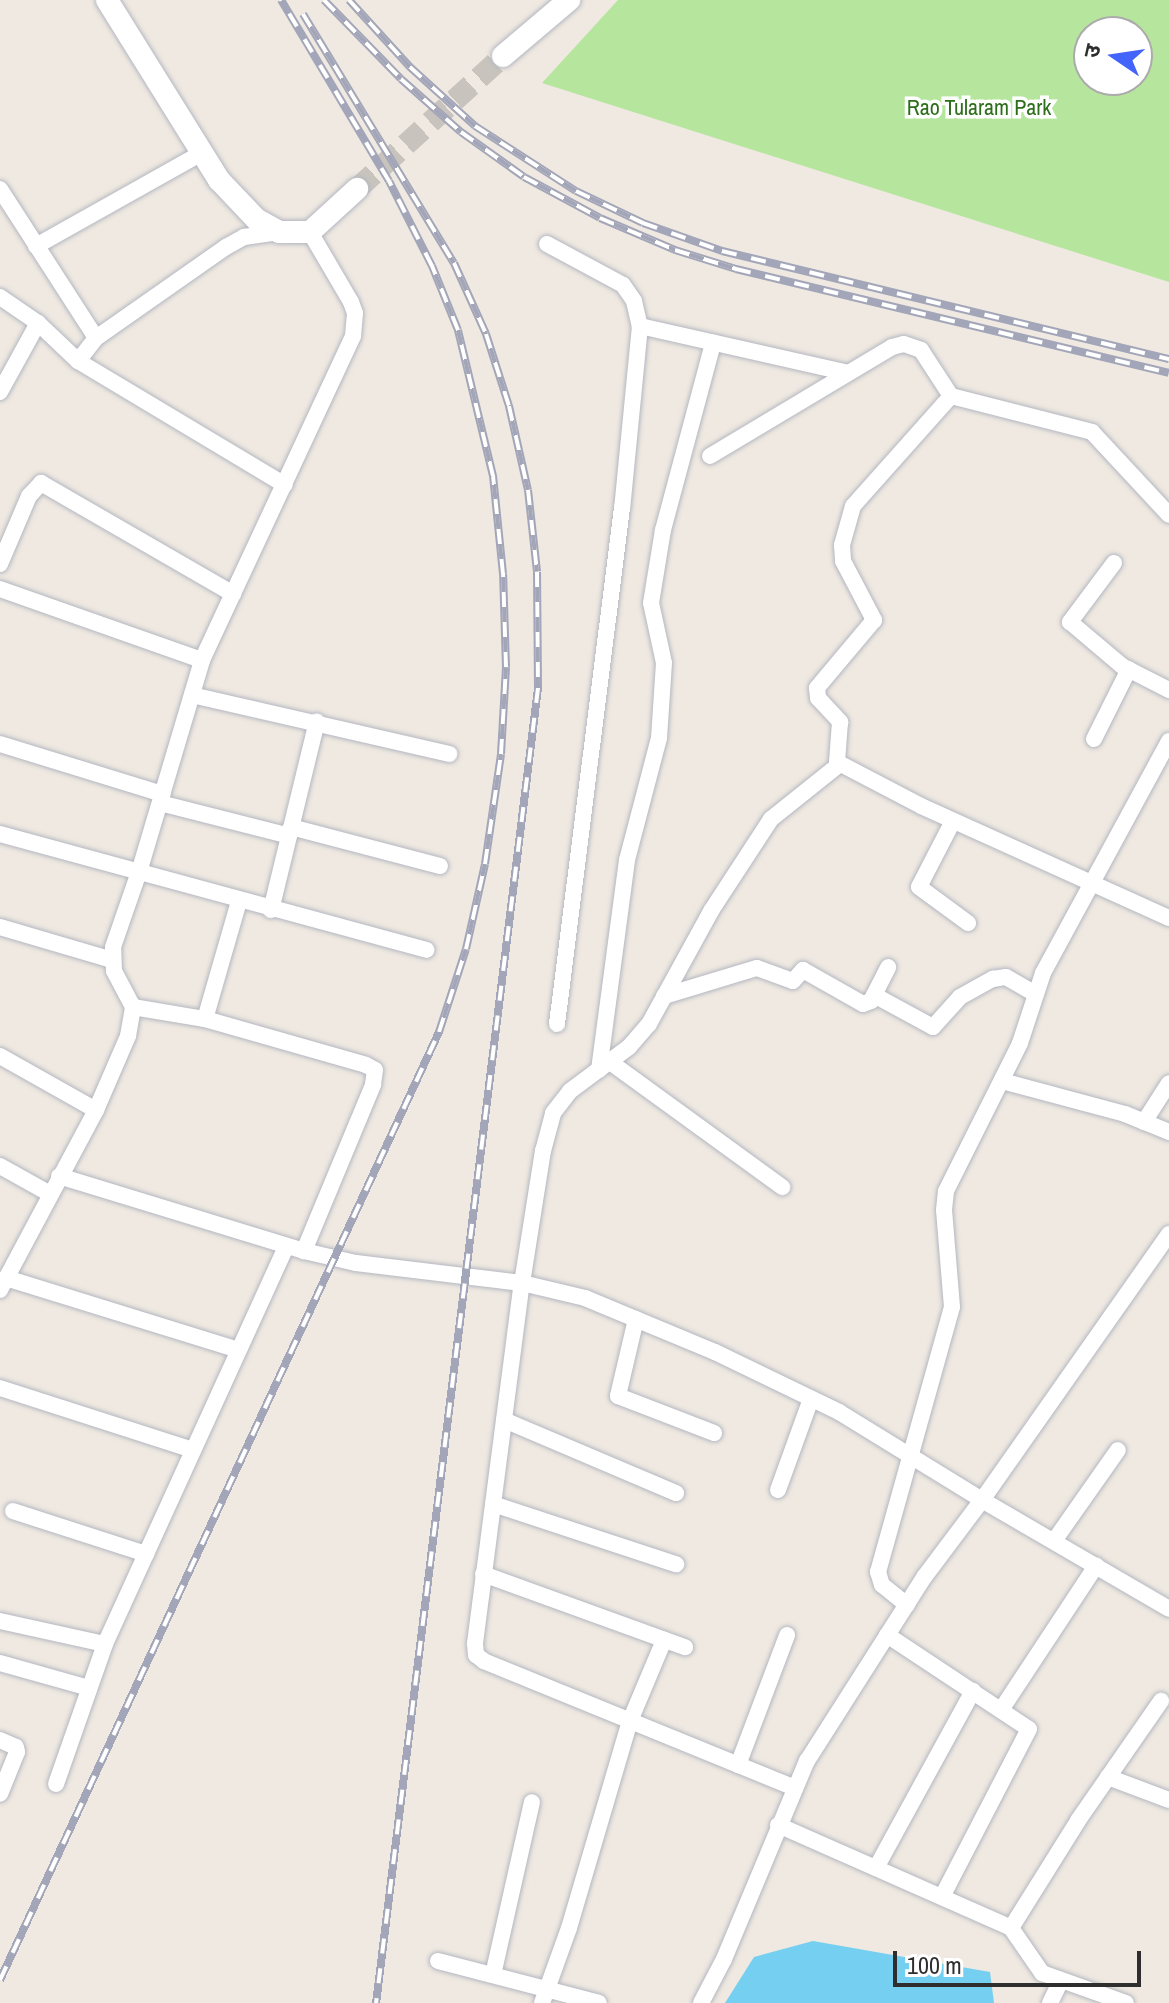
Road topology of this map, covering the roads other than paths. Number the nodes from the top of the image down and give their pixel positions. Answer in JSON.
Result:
{"nodes":[{"id":1,"x":107,"y":0,"type":"edge"},
{"id":2,"x":569,"y":0,"type":"edge"},
{"id":3,"x":503,"y":56,"type":"tunnel mouth"},
{"id":4,"x":202,"y":153,"type":"junction"},
{"id":5,"x":0,"y":189,"type":"edge"},
{"id":6,"x":357,"y":189,"type":"tunnel mouth"},
{"id":7,"x":279,"y":232,"type":"junction"},
{"id":8,"x":310,"y":232,"type":"junction"},
{"id":9,"x":547,"y":244,"type":"dead end"},
{"id":10,"x":36,"y":246,"type":"junction"},
{"id":11,"x":0,"y":297,"type":"edge"},
{"id":12,"x":38,"y":323,"type":"junction"},
{"id":13,"x":640,"y":326,"type":"junction"},
{"id":14,"x":96,"y":338,"type":"junction"},
{"id":15,"x":713,"y":343,"type":"junction"},
{"id":16,"x":78,"y":361,"type":"junction"},
{"id":17,"x":4,"y":371,"type":"edge"},
{"id":18,"x":848,"y":373,"type":"junction"},
{"id":19,"x":0,"y":392,"type":"edge"},
{"id":20,"x":951,"y":396,"type":"junction"},
{"id":21,"x":710,"y":456,"type":"dead end"},
{"id":22,"x":285,"y":485,"type":"junction"},
{"id":23,"x":1169,"y":515,"type":"edge"},
{"id":24,"x":1114,"y":563,"type":"dead end"},
{"id":25,"x":0,"y":564,"type":"edge"},
{"id":26,"x":0,"y":589,"type":"edge"},
{"id":27,"x":233,"y":594,"type":"junction"},
{"id":28,"x":202,"y":660,"type":"junction"},
{"id":29,"x":1129,"y":669,"type":"junction"},
{"id":30,"x":1169,"y":690,"type":"edge"},
{"id":31,"x":192,"y":695,"type":"junction"},
{"id":32,"x":317,"y":722,"type":"junction"},
{"id":33,"x":1094,"y":739,"type":"dead end"},
{"id":34,"x":1169,"y":741,"type":"edge"},
{"id":35,"x":0,"y":744,"type":"edge"},
{"id":36,"x":449,"y":754,"type":"dead end"},
{"id":37,"x":840,"y":764,"type":"junction"},
{"id":38,"x":162,"y":799,"type":"junction"},
{"id":39,"x":953,"y":821,"type":"junction"},
{"id":40,"x":290,"y":832,"type":"junction"},
{"id":41,"x":0,"y":834,"type":"edge"},
{"id":42,"x":440,"y":866,"type":"dead end"},
{"id":43,"x":139,"y":872,"type":"junction"},
{"id":44,"x":1091,"y":884,"type":"junction"},
{"id":45,"x":239,"y":901,"type":"junction"},
{"id":46,"x":271,"y":910,"type":"junction"},
{"id":47,"x":1169,"y":918,"type":"edge"},
{"id":48,"x":968,"y":923,"type":"dead end"},
{"id":49,"x":3,"y":934,"type":"edge"},
{"id":50,"x":427,"y":950,"type":"dead end"},
{"id":51,"x":112,"y":960,"type":"junction"},
{"id":52,"x":888,"y":967,"type":"dead end"},
{"id":53,"x":1036,"y":994,"type":"junction"},
{"id":54,"x":874,"y":995,"type":"junction"},
{"id":55,"x":664,"y":996,"type":"junction"},
{"id":56,"x":133,"y":1007,"type":"junction"},
{"id":57,"x":205,"y":1019,"type":"junction"},
{"id":58,"x":557,"y":1024,"type":"dead end"},
{"id":59,"x":0,"y":1056,"type":"edge"},
{"id":60,"x":604,"y":1066,"type":"junction"},
{"id":61,"x":1002,"y":1081,"type":"junction"},
{"id":62,"x":1169,"y":1083,"type":"edge"},
{"id":63,"x":96,"y":1110,"type":"junction"},
{"id":64,"x":1144,"y":1122,"type":"junction"},
{"id":65,"x":1169,"y":1132,"type":"edge"},
{"id":66,"x":0,"y":1166,"type":"edge"},
{"id":67,"x":59,"y":1176,"type":"junction"},
{"id":68,"x":782,"y":1187,"type":"dead end"},
{"id":69,"x":50,"y":1194,"type":"junction"},
{"id":70,"x":1169,"y":1234,"type":"edge"},
{"id":71,"x":286,"y":1246,"type":"junction"},
{"id":72,"x":304,"y":1251,"type":"junction"},
{"id":73,"x":522,"y":1283,"type":"junction"},
{"id":74,"x":2,"y":1286,"type":"edge"},
{"id":75,"x":636,"y":1319,"type":"junction"},
{"id":76,"x":238,"y":1350,"type":"junction"},
{"id":77,"x":0,"y":1388,"type":"edge"},
{"id":78,"x":811,"y":1399,"type":"junction"},
{"id":79,"x":504,"y":1420,"type":"junction"},
{"id":80,"x":714,"y":1433,"type":"dead end"},
{"id":81,"x":193,"y":1450,"type":"junction"},
{"id":82,"x":1118,"y":1450,"type":"dead end"},
{"id":83,"x":912,"y":1456,"type":"junction"},
{"id":84,"x":778,"y":1490,"type":"dead end"},
{"id":85,"x":676,"y":1493,"type":"dead end"},
{"id":86,"x":982,"y":1500,"type":"junction"},
{"id":87,"x":493,"y":1504,"type":"junction"},
{"id":88,"x":13,"y":1511,"type":"dead end"},
{"id":89,"x":1054,"y":1541,"type":"junction"},
{"id":90,"x":146,"y":1554,"type":"junction"},
{"id":91,"x":676,"y":1564,"type":"dead end"},
{"id":92,"x":1096,"y":1566,"type":"junction"},
{"id":93,"x":483,"y":1574,"type":"junction"},
{"id":94,"x":907,"y":1605,"type":"junction"},
{"id":95,"x":1169,"y":1609,"type":"edge"},
{"id":96,"x":0,"y":1621,"type":"edge"},
{"id":97,"x":787,"y":1635,"type":"dead end"},
{"id":98,"x":887,"y":1635,"type":"junction"},
{"id":99,"x":664,"y":1640,"type":"junction"},
{"id":100,"x":105,"y":1644,"type":"junction"},
{"id":101,"x":685,"y":1647,"type":"dead end"},
{"id":102,"x":0,"y":1663,"type":"edge"},
{"id":103,"x":89,"y":1688,"type":"junction"},
{"id":104,"x":973,"y":1691,"type":"junction"},
{"id":105,"x":1161,"y":1701,"type":"dead end"},
{"id":106,"x":1001,"y":1710,"type":"junction"},
{"id":107,"x":630,"y":1721,"type":"junction"},
{"id":108,"x":0,"y":1740,"type":"edge"},
{"id":109,"x":738,"y":1765,"type":"junction"},
{"id":110,"x":1108,"y":1777,"type":"junction"},
{"id":111,"x":56,"y":1784,"type":"dead end"},
{"id":112,"x":795,"y":1788,"type":"junction"},
{"id":113,"x":0,"y":1794,"type":"edge"},
{"id":114,"x":1169,"y":1800,"type":"edge"},
{"id":115,"x":532,"y":1802,"type":"dead end"},
{"id":116,"x":778,"y":1825,"type":"junction"},
{"id":117,"x":876,"y":1868,"type":"junction"},
{"id":118,"x":942,"y":1897,"type":"junction"},
{"id":119,"x":1011,"y":1928,"type":"junction"},
{"id":120,"x":438,"y":1961,"type":"dead end"},
{"id":121,"x":493,"y":1975,"type":"junction"},
{"id":122,"x":1061,"y":1980,"type":"junction"},
{"id":123,"x":545,"y":1995,"type":"edge"},
{"id":124,"x":599,"y":2003,"type":"edge"},
{"id":125,"x":701,"y":2003,"type":"edge"},
{"id":126,"x":1050,"y":2003,"type":"edge"},
{"id":127,"x":1126,"y":2003,"type":"edge"}],
"edges":[{"from":1,"to":4,"type":"street"},
{"from":2,"to":3,"type":"street"},
{"from":4,"to":7,"type":"street"},
{"from":4,"to":10,"type":"street"},
{"from":5,"to":10,"type":"street"},
{"from":6,"to":8,"type":"street"},
{"from":7,"to":8,"type":"street"},
{"from":7,"to":14,"type":"street"},
{"from":8,"to":22,"type":"street"},
{"from":9,"to":13,"type":"street"},
{"from":10,"to":14,"type":"street"},
{"from":11,"to":12,"type":"street"},
{"from":12,"to":16,"type":"street"},
{"from":12,"to":17,"type":"street"},
{"from":13,"to":15,"type":"street"},
{"from":13,"to":58,"type":"street"},
{"from":14,"to":16,"type":"street"},
{"from":15,"to":18,"type":"street"},
{"from":15,"to":60,"type":"street"},
{"from":16,"to":22,"type":"street"},
{"from":17,"to":19,"type":"street"},
{"from":18,"to":20,"type":"street"},
{"from":18,"to":21,"type":"street"},
{"from":20,"to":23,"type":"street"},
{"from":20,"to":37,"type":"street"},
{"from":22,"to":27,"type":"street"},
{"from":24,"to":29,"type":"street"},
{"from":25,"to":27,"type":"street"},
{"from":26,"to":28,"type":"street"},
{"from":27,"to":28,"type":"street"},
{"from":28,"to":31,"type":"street"},
{"from":29,"to":30,"type":"street"},
{"from":29,"to":33,"type":"street"},
{"from":31,"to":32,"type":"street"},
{"from":31,"to":38,"type":"street"},
{"from":32,"to":36,"type":"street"},
{"from":32,"to":40,"type":"street"},
{"from":34,"to":44,"type":"street"},
{"from":35,"to":38,"type":"street"},
{"from":37,"to":39,"type":"street"},
{"from":37,"to":55,"type":"street"},
{"from":38,"to":40,"type":"street"},
{"from":38,"to":43,"type":"street"},
{"from":39,"to":44,"type":"street"},
{"from":39,"to":48,"type":"street"},
{"from":40,"to":42,"type":"street"},
{"from":40,"to":46,"type":"street"},
{"from":41,"to":43,"type":"street"},
{"from":43,"to":45,"type":"street"},
{"from":43,"to":51,"type":"street"},
{"from":44,"to":47,"type":"street"},
{"from":44,"to":53,"type":"street"},
{"from":45,"to":46,"type":"street"},
{"from":45,"to":57,"type":"street"},
{"from":46,"to":50,"type":"street"},
{"from":49,"to":51,"type":"street"},
{"from":51,"to":56,"type":"street"},
{"from":52,"to":54,"type":"street"},
{"from":53,"to":54,"type":"street"},
{"from":53,"to":61,"type":"street"},
{"from":54,"to":55,"type":"street"},
{"from":55,"to":60,"type":"street"},
{"from":56,"to":57,"type":"street"},
{"from":56,"to":63,"type":"street"},
{"from":57,"to":72,"type":"street"},
{"from":59,"to":63,"type":"street"},
{"from":60,"to":68,"type":"street"},
{"from":60,"to":73,"type":"street"},
{"from":61,"to":64,"type":"street"},
{"from":61,"to":83,"type":"street"},
{"from":62,"to":64,"type":"street"},
{"from":63,"to":67,"type":"street"},
{"from":64,"to":65,"type":"street"},
{"from":66,"to":69,"type":"street"},
{"from":67,"to":69,"type":"street"},
{"from":67,"to":71,"type":"street"},
{"from":69,"to":74,"type":"street"},
{"from":70,"to":86,"type":"street"},
{"from":71,"to":72,"type":"street"},
{"from":71,"to":76,"type":"street"},
{"from":72,"to":73,"type":"street"},
{"from":73,"to":75,"type":"street"},
{"from":73,"to":79,"type":"street"},
{"from":74,"to":76,"type":"street"},
{"from":75,"to":78,"type":"street"},
{"from":75,"to":80,"type":"street"},
{"from":76,"to":81,"type":"street"},
{"from":77,"to":81,"type":"street"},
{"from":78,"to":83,"type":"street"},
{"from":78,"to":84,"type":"street"},
{"from":79,"to":85,"type":"street"},
{"from":79,"to":87,"type":"street"},
{"from":81,"to":90,"type":"street"},
{"from":82,"to":89,"type":"street"},
{"from":83,"to":86,"type":"street"},
{"from":83,"to":94,"type":"street"},
{"from":86,"to":89,"type":"street"},
{"from":86,"to":94,"type":"street"},
{"from":87,"to":91,"type":"street"},
{"from":87,"to":93,"type":"street"},
{"from":88,"to":90,"type":"street"},
{"from":89,"to":92,"type":"street"},
{"from":90,"to":100,"type":"street"},
{"from":92,"to":95,"type":"street"},
{"from":92,"to":106,"type":"street"},
{"from":93,"to":99,"type":"street"},
{"from":93,"to":107,"type":"street"},
{"from":94,"to":98,"type":"street"},
{"from":96,"to":100,"type":"street"},
{"from":97,"to":109,"type":"street"},
{"from":98,"to":104,"type":"street"},
{"from":98,"to":112,"type":"street"},
{"from":99,"to":101,"type":"street"},
{"from":99,"to":107,"type":"street"},
{"from":100,"to":103,"type":"street"},
{"from":102,"to":103,"type":"street"},
{"from":103,"to":111,"type":"street"},
{"from":104,"to":106,"type":"street"},
{"from":104,"to":117,"type":"street"},
{"from":105,"to":110,"type":"street"},
{"from":106,"to":118,"type":"street"},
{"from":107,"to":109,"type":"street"},
{"from":107,"to":123,"type":"street"},
{"from":108,"to":113,"type":"street"},
{"from":109,"to":112,"type":"street"},
{"from":110,"to":114,"type":"street"},
{"from":110,"to":119,"type":"street"},
{"from":112,"to":116,"type":"street"},
{"from":115,"to":121,"type":"street"},
{"from":116,"to":117,"type":"street"},
{"from":116,"to":125,"type":"street"},
{"from":117,"to":118,"type":"street"},
{"from":118,"to":119,"type":"street"},
{"from":119,"to":122,"type":"street"},
{"from":120,"to":121,"type":"street"},
{"from":121,"to":123,"type":"street"},
{"from":122,"to":126,"type":"street"},
{"from":122,"to":127,"type":"street"},
{"from":123,"to":124,"type":"street"}]}
